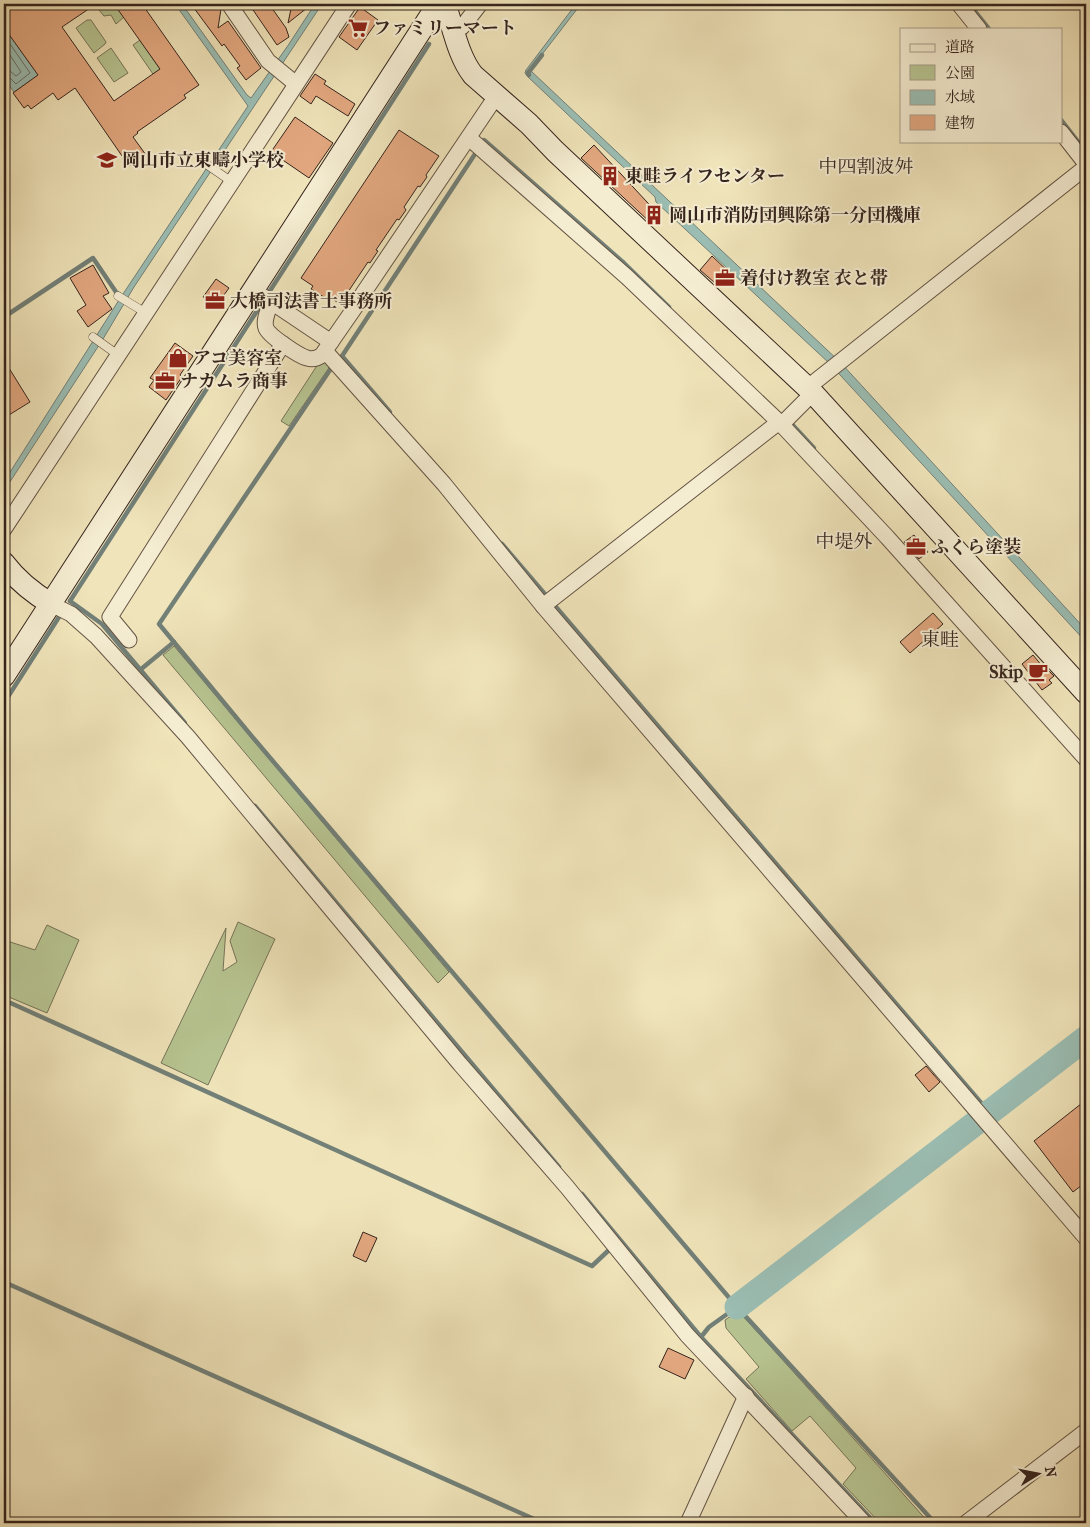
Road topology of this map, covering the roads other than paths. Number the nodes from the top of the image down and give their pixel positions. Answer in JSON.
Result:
{"nodes":[{"id":1,"x":230,"y":4,"type":"edge"},
{"id":2,"x":348,"y":4,"type":"edge"},
{"id":3,"x":438,"y":4,"type":"edge"},
{"id":4,"x":445,"y":4,"type":"edge"},
{"id":5,"x":480,"y":4,"type":"edge"},
{"id":6,"x":962,"y":5,"type":"edge"},
{"id":7,"x":978,"y":28,"type":"edge"},
{"id":8,"x":453,"y":29,"type":"junction"},
{"id":9,"x":296,"y":84,"type":"junction"},
{"id":10,"x":496,"y":95,"type":"junction"},
{"id":11,"x":1062,"y":133,"type":"edge"},
{"id":12,"x":468,"y":138,"type":"junction"},
{"id":13,"x":206,"y":164,"type":"dead end"},
{"id":14,"x":1086,"y":165,"type":"edge"},
{"id":15,"x":232,"y":182,"type":"junction"},
{"id":16,"x":118,"y":296,"type":"dead end"},
{"id":17,"x":264,"y":296,"type":"junction"},
{"id":18,"x":146,"y":313,"type":"junction"},
{"id":19,"x":93,"y":337,"type":"dead end"},
{"id":20,"x":284,"y":344,"type":"junction"},
{"id":21,"x":332,"y":355,"type":"junction"},
{"id":22,"x":118,"y":356,"type":"junction"},
{"id":23,"x":810,"y":390,"type":"junction"},
{"id":24,"x":783,"y":421,"type":"junction"},
{"id":25,"x":4,"y":530,"type":"edge"},
{"id":26,"x":4,"y":563,"type":"edge"},
{"id":27,"x":548,"y":602,"type":"junction"},
{"id":28,"x":51,"y":604,"type":"junction"},
{"id":29,"x":129,"y":640,"type":"dead end"},
{"id":30,"x":4,"y":676,"type":"edge"},
{"id":31,"x":1086,"y":693,"type":"edge"},
{"id":32,"x":1086,"y":759,"type":"edge"},
{"id":33,"x":1086,"y":1238,"type":"edge"},
{"id":34,"x":746,"y":1396,"type":"junction"},
{"id":35,"x":1086,"y":1430,"type":"edge"},
{"id":36,"x":688,"y":1523,"type":"edge"},
{"id":37,"x":864,"y":1523,"type":"edge"},
{"id":38,"x":966,"y":1523,"type":"edge"}],
"edges":[{"from":1,"to":9,"type":"street"},
{"from":2,"to":9,"type":"street"},
{"from":3,"to":17,"type":"street"},
{"from":4,"to":8,"type":"street"},
{"from":5,"to":8,"type":"street"},
{"from":6,"to":7,"type":"street"},
{"from":8,"to":10,"type":"street"},
{"from":9,"to":15,"type":"street"},
{"from":10,"to":12,"type":"street"},
{"from":10,"to":23,"type":"street"},
{"from":11,"to":14,"type":"street"},
{"from":12,"to":21,"type":"street"},
{"from":12,"to":24,"type":"street"},
{"from":13,"to":15,"type":"lane"},
{"from":14,"to":23,"type":"street"},
{"from":15,"to":18,"type":"street"},
{"from":16,"to":18,"type":"lane"},
{"from":17,"to":20,"type":"street"},
{"from":17,"to":21,"type":"street"},
{"from":17,"to":28,"type":"street"},
{"from":18,"to":22,"type":"street"},
{"from":19,"to":22,"type":"lane"},
{"from":20,"to":21,"type":"street"},
{"from":20,"to":29,"type":"street"},
{"from":21,"to":27,"type":"street"},
{"from":22,"to":25,"type":"street"},
{"from":23,"to":24,"type":"street"},
{"from":23,"to":31,"type":"street"},
{"from":24,"to":27,"type":"street"},
{"from":24,"to":32,"type":"street"},
{"from":26,"to":28,"type":"street"},
{"from":27,"to":33,"type":"street"},
{"from":28,"to":30,"type":"street"},
{"from":28,"to":34,"type":"street"},
{"from":34,"to":36,"type":"street"},
{"from":34,"to":37,"type":"street"},
{"from":35,"to":38,"type":"street"}]}
